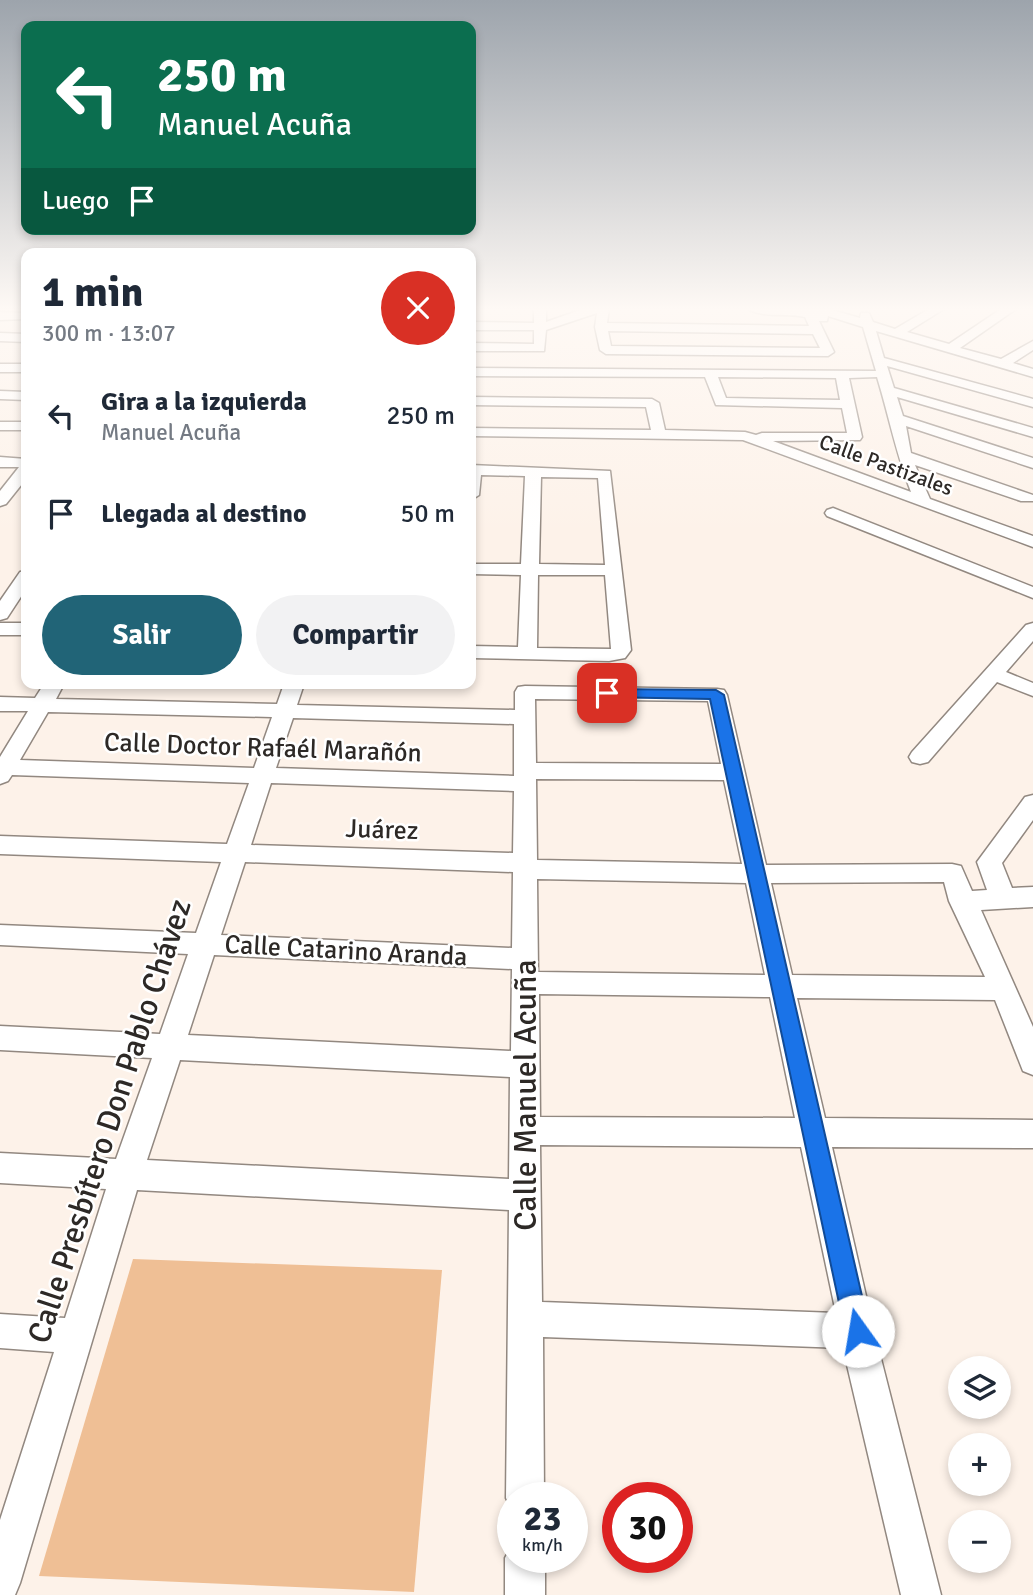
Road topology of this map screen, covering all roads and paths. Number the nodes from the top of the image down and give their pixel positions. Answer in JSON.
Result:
{"nodes":[{"id":1,"x":714,"y":383,"type":"edge"},
{"id":2,"x":844,"y":383,"type":"edge"},
{"id":3,"x":886,"y":383,"type":"edge"},
{"id":4,"x":961,"y":383,"type":"edge"},
{"id":5,"x":888,"y":390,"type":"junction"},
{"id":6,"x":0,"y":395,"type":"edge"},
{"id":7,"x":21,"y":396,"type":"edge"},
{"id":8,"x":476,"y":401,"type":"edge"},
{"id":9,"x":849,"y":404,"type":"junction"},
{"id":10,"x":1033,"y":404,"type":"edge"},
{"id":11,"x":897,"y":419,"type":"junction"},
{"id":12,"x":0,"y":426,"type":"edge"},
{"id":13,"x":21,"y":426,"type":"edge"},
{"id":14,"x":476,"y":432,"type":"edge"},
{"id":15,"x":1033,"y":433,"type":"edge"},
{"id":16,"x":659,"y":435,"type":"junction"},
{"id":17,"x":745,"y":436,"type":"junction"},
{"id":18,"x":904,"y":456,"type":"junction"},
{"id":19,"x":0,"y":462,"type":"edge"},
{"id":20,"x":21,"y":463,"type":"edge"},
{"id":21,"x":1033,"y":463,"type":"edge"},
{"id":22,"x":476,"y":471,"type":"edge"},
{"id":23,"x":533,"y":472,"type":"junction"},
{"id":24,"x":21,"y":475,"type":"edge"},
{"id":25,"x":1030,"y":495,"type":"edge"},
{"id":26,"x":922,"y":499,"type":"junction"},
{"id":27,"x":0,"y":501,"type":"edge"},
{"id":28,"x":833,"y":513,"type":"dead end"},
{"id":29,"x":993,"y":527,"type":"junction"},
{"id":30,"x":1033,"y":542,"type":"edge"},
{"id":31,"x":476,"y":560,"type":"edge"},
{"id":32,"x":531,"y":565,"type":"junction"},
{"id":33,"x":613,"y":565,"type":"junction"},
{"id":34,"x":476,"y":569,"type":"edge"},
{"id":35,"x":21,"y":583,"type":"edge"},
{"id":36,"x":1033,"y":593,"type":"edge"},
{"id":37,"x":0,"y":614,"type":"edge"},
{"id":38,"x":0,"y":629,"type":"edge"},
{"id":39,"x":21,"y":629,"type":"edge"},
{"id":40,"x":1033,"y":629,"type":"edge"},
{"id":41,"x":0,"y":642,"type":"edge"},
{"id":42,"x":21,"y":642,"type":"edge"},
{"id":43,"x":476,"y":652,"type":"edge"},
{"id":44,"x":527,"y":653,"type":"junction"},
{"id":45,"x":993,"y":674,"type":"junction"},
{"id":46,"x":51,"y":689,"type":"edge"},
{"id":47,"x":1033,"y":691,"type":"edge"},
{"id":48,"x":289,"y":698,"type":"edge"},
{"id":49,"x":0,"y":704,"type":"edge"},
{"id":50,"x":525,"y":705,"type":"junction"},
{"id":51,"x":41,"y":706,"type":"junction"},
{"id":52,"x":920,"y":757,"type":"dead end"},
{"id":53,"x":2,"y":770,"type":"edge"},
{"id":54,"x":733,"y":772,"type":"junction"},
{"id":55,"x":263,"y":774,"type":"junction"},
{"id":56,"x":524,"y":777,"type":"junction"},
{"id":57,"x":1033,"y":803,"type":"edge"},
{"id":58,"x":0,"y":845,"type":"edge"},
{"id":59,"x":236,"y":853,"type":"junction"},
{"id":60,"x":525,"y":866,"type":"junction"},
{"id":61,"x":756,"y":874,"type":"junction"},
{"id":62,"x":1033,"y":897,"type":"edge"},
{"id":63,"x":1003,"y":898,"type":"junction"},
{"id":64,"x":962,"y":901,"type":"junction"},
{"id":65,"x":0,"y":935,"type":"edge"},
{"id":66,"x":206,"y":944,"type":"junction"},
{"id":67,"x":525,"y":971,"type":"junction"},
{"id":68,"x":781,"y":987,"type":"junction"},
{"id":69,"x":1004,"y":989,"type":"junction"},
{"id":70,"x":0,"y":1038,"type":"edge"},
{"id":71,"x":171,"y":1046,"type":"junction"},
{"id":72,"x":1033,"y":1062,"type":"edge"},
{"id":73,"x":525,"y":1065,"type":"junction"},
{"id":74,"x":525,"y":1131,"type":"junction"},
{"id":75,"x":813,"y":1132,"type":"junction"},
{"id":76,"x":1033,"y":1134,"type":"edge"},
{"id":77,"x":0,"y":1168,"type":"edge"},
{"id":78,"x":126,"y":1175,"type":"junction"},
{"id":79,"x":525,"y":1195,"type":"junction"},
{"id":80,"x":525,"y":1319,"type":"junction"},
{"id":81,"x":0,"y":1331,"type":"edge"},
{"id":82,"x":858,"y":1331,"type":"junction"},
{"id":83,"x":75,"y":1336,"type":"junction"},
{"id":84,"x":525,"y":1482,"type":"edge"},
{"id":85,"x":525,"y":1573,"type":"edge"},
{"id":86,"x":0,"y":1583,"type":"edge"},
{"id":87,"x":525,"y":1595,"type":"edge"},
{"id":88,"x":921,"y":1595,"type":"edge"}],
"edges":[{"from":1,"to":9,"type":"street"},
{"from":2,"to":9,"type":"street"},
{"from":3,"to":5,"type":"street"},
{"from":4,"to":10,"type":"street"},
{"from":5,"to":11,"type":"street"},
{"from":5,"to":15,"type":"street"},
{"from":6,"to":7,"type":"street"},
{"from":8,"to":16,"type":"street"},
{"from":9,"to":17,"type":"street"},
{"from":11,"to":18,"type":"street"},
{"from":11,"to":21,"type":"street"},
{"from":12,"to":13,"type":"street"},
{"from":14,"to":16,"type":"street","name":"Calle Pastizales"},
{"from":16,"to":17,"type":"street","name":"Calle Pastizales"},
{"from":17,"to":26,"type":"street","name":"Calle Pastizales"},
{"from":18,"to":25,"type":"street"},
{"from":18,"to":26,"type":"street"},
{"from":19,"to":20,"type":"street"},
{"from":22,"to":23,"type":"street"},
{"from":23,"to":32,"type":"street"},
{"from":23,"to":33,"type":"street"},
{"from":24,"to":27,"type":"street"},
{"from":25,"to":29,"type":"street"},
{"from":26,"to":29,"type":"street","name":"Calle Pastizales"},
{"from":28,"to":36,"type":"street"},
{"from":29,"to":30,"type":"street","name":"Calle Pastizales"},
{"from":31,"to":32,"type":"street"},
{"from":32,"to":33,"type":"street"},
{"from":32,"to":34,"type":"street"},
{"from":32,"to":44,"type":"street"},
{"from":33,"to":44,"type":"street"},
{"from":35,"to":37,"type":"street"},
{"from":38,"to":39,"type":"street"},
{"from":40,"to":45,"type":"street"},
{"from":41,"to":42,"type":"street"},
{"from":43,"to":44,"type":"street"},
{"from":45,"to":47,"type":"street"},
{"from":45,"to":52,"type":"street"},
{"from":46,"to":51,"type":"street"},
{"from":48,"to":50,"type":"street"},
{"from":48,"to":51,"type":"street"},
{"from":48,"to":55,"type":"street","name":"Calle Presbítero Don Pablo Chávez"},
{"from":49,"to":51,"type":"street"},
{"from":50,"to":54,"type":"street"},
{"from":50,"to":56,"type":"street","name":"Calle Manuel Acuña"},
{"from":51,"to":53,"type":"street"},
{"from":53,"to":55,"type":"street","name":"Calle Doctor Rafaél Marañón"},
{"from":54,"to":56,"type":"street"},
{"from":54,"to":61,"type":"street"},
{"from":55,"to":56,"type":"street","name":"Calle Doctor Rafaél Marañón"},
{"from":55,"to":59,"type":"street","name":"Calle Presbítero Don Pablo Chávez"},
{"from":56,"to":60,"type":"street","name":"Calle Manuel Acuña"},
{"from":57,"to":63,"type":"street"},
{"from":58,"to":59,"type":"street","name":"Juárez"},
{"from":59,"to":60,"type":"street","name":"Juárez"},
{"from":59,"to":66,"type":"street","name":"Calle Presbítero Don Pablo Chávez"},
{"from":60,"to":61,"type":"street","name":"Juárez"},
{"from":60,"to":67,"type":"street","name":"Calle Manuel Acuña"},
{"from":61,"to":64,"type":"street","name":"Juárez"},
{"from":61,"to":68,"type":"street"},
{"from":62,"to":63,"type":"street"},
{"from":63,"to":64,"type":"street"},
{"from":64,"to":69,"type":"street"},
{"from":65,"to":66,"type":"street","name":"Calle Catarino Aranda"},
{"from":66,"to":67,"type":"street","name":"Calle Catarino Aranda"},
{"from":66,"to":71,"type":"street","name":"Calle Presbítero Don Pablo Chávez"},
{"from":67,"to":68,"type":"street","name":"Calle Catarino Aranda"},
{"from":67,"to":73,"type":"street","name":"Calle Manuel Acuña"},
{"from":68,"to":69,"type":"street","name":"Calle Catarino Aranda"},
{"from":68,"to":75,"type":"street"},
{"from":69,"to":72,"type":"street"},
{"from":70,"to":71,"type":"street"},
{"from":71,"to":73,"type":"street"},
{"from":71,"to":78,"type":"street","name":"Calle Presbítero Don Pablo Chávez"},
{"from":73,"to":74,"type":"street","name":"Calle Manuel Acuña"},
{"from":74,"to":75,"type":"street"},
{"from":74,"to":79,"type":"street","name":"Calle Manuel Acuña"},
{"from":75,"to":76,"type":"street"},
{"from":75,"to":82,"type":"street"},
{"from":77,"to":78,"type":"street"},
{"from":78,"to":79,"type":"street"},
{"from":78,"to":83,"type":"street","name":"Calle Presbítero Don Pablo Chávez"},
{"from":79,"to":80,"type":"street","name":"Calle Manuel Acuña"},
{"from":80,"to":82,"type":"street"},
{"from":80,"to":84,"type":"street","name":"Calle Manuel Acuña"},
{"from":81,"to":83,"type":"street"},
{"from":82,"to":88,"type":"street"},
{"from":83,"to":86,"type":"street","name":"Calle Presbítero Don Pablo Chávez"},
{"from":85,"to":87,"type":"street"}]}
